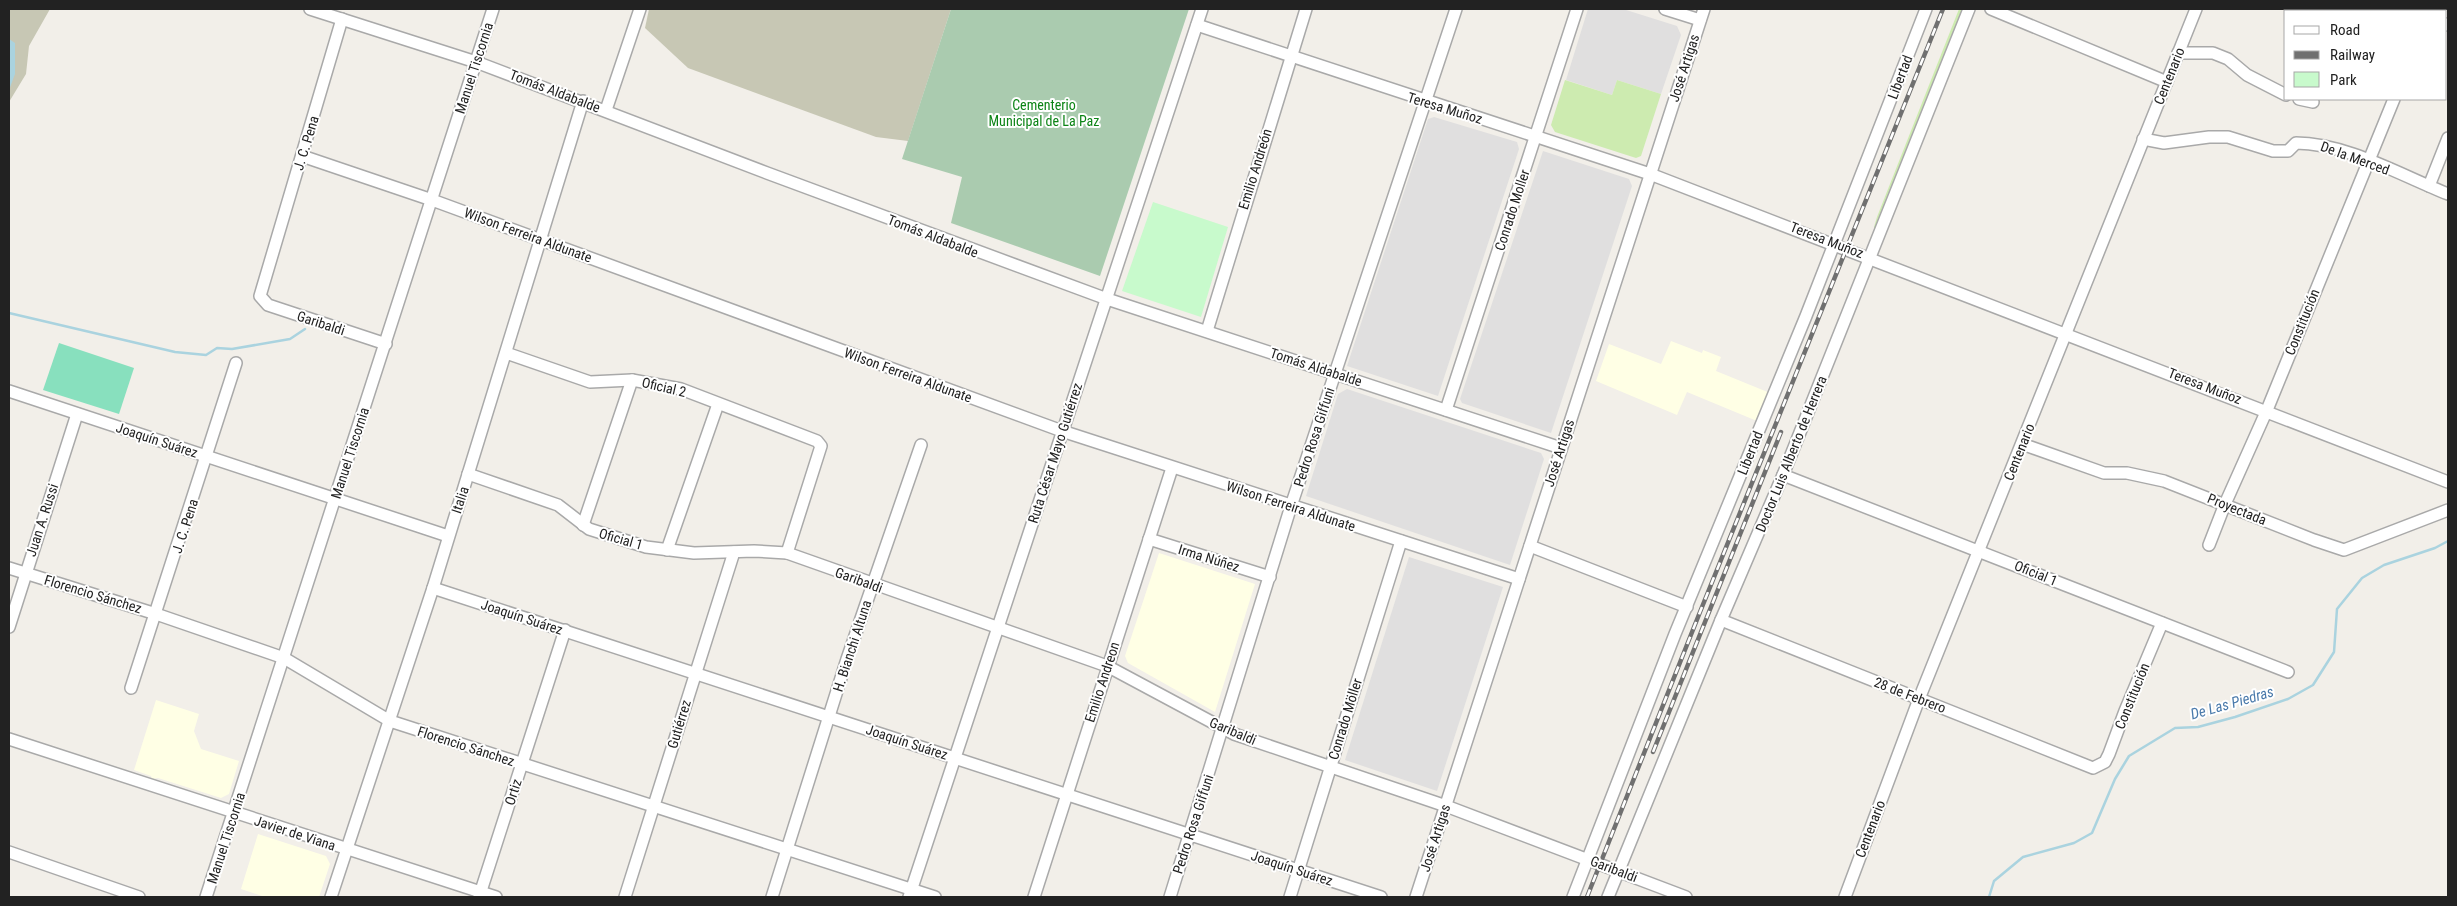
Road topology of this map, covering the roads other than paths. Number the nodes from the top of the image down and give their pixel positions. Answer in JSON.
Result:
{"nodes":[{"id":1,"x":310,"y":9,"type":"edge"},
{"id":2,"x":493,"y":9,"type":"edge"},
{"id":3,"x":640,"y":9,"type":"edge"},
{"id":4,"x":1202,"y":9,"type":"edge"},
{"id":5,"x":1306,"y":9,"type":"edge"},
{"id":6,"x":1456,"y":9,"type":"edge"},
{"id":7,"x":1577,"y":9,"type":"edge"},
{"id":8,"x":1665,"y":9,"type":"edge"},
{"id":9,"x":1926,"y":9,"type":"edge"},
{"id":10,"x":1969,"y":9,"type":"edge"},
{"id":11,"x":1991,"y":9,"type":"edge"},
{"id":12,"x":2196,"y":9,"type":"edge"},
{"id":13,"x":1702,"y":14,"type":"edge"},
{"id":14,"x":342,"y":19,"type":"junction"},
{"id":15,"x":1197,"y":25,"type":"junction"},
{"id":16,"x":2178,"y":53,"type":"junction"},
{"id":17,"x":1290,"y":57,"type":"junction"},
{"id":18,"x":476,"y":62,"type":"junction"},
{"id":19,"x":2167,"y":82,"type":"junction"},
{"id":20,"x":2284,"y":94,"type":"edge"},
{"id":21,"x":2303,"y":100,"type":"edge"},
{"id":22,"x":2394,"y":100,"type":"edge"},
{"id":23,"x":583,"y":101,"type":"junction"},
{"id":24,"x":1425,"y":102,"type":"junction"},
{"id":25,"x":2313,"y":102,"type":"dead end"},
{"id":26,"x":606,"y":110,"type":"junction"},
{"id":27,"x":1536,"y":136,"type":"junction"},
{"id":28,"x":2448,"y":138,"type":"edge"},
{"id":29,"x":2143,"y":139,"type":"junction"},
{"id":30,"x":302,"y":156,"type":"junction"},
{"id":31,"x":2368,"y":161,"type":"junction"},
{"id":32,"x":1650,"y":174,"type":"junction"},
{"id":33,"x":2429,"y":186,"type":"junction"},
{"id":34,"x":2448,"y":194,"type":"edge"},
{"id":35,"x":432,"y":200,"type":"junction"},
{"id":36,"x":541,"y":241,"type":"junction"},
{"id":37,"x":1835,"y":243,"type":"junction"},
{"id":38,"x":1871,"y":257,"type":"junction"},
{"id":39,"x":260,"y":296,"type":"joint"},
{"id":40,"x":1107,"y":299,"type":"junction"},
{"id":41,"x":1207,"y":331,"type":"junction"},
{"id":42,"x":2066,"y":334,"type":"junction"},
{"id":43,"x":386,"y":344,"type":"junction"},
{"id":44,"x":506,"y":353,"type":"junction"},
{"id":45,"x":236,"y":363,"type":"dead end"},
{"id":46,"x":1335,"y":374,"type":"junction"},
{"id":47,"x":632,"y":380,"type":"junction"},
{"id":48,"x":9,"y":391,"type":"edge"},
{"id":49,"x":718,"y":404,"type":"junction"},
{"id":50,"x":1446,"y":410,"type":"junction"},
{"id":51,"x":2267,"y":410,"type":"junction"},
{"id":52,"x":77,"y":414,"type":"junction"},
{"id":53,"x":1062,"y":431,"type":"junction"},
{"id":54,"x":2022,"y":444,"type":"junction"},
{"id":55,"x":921,"y":445,"type":"dead end"},
{"id":56,"x":1561,"y":448,"type":"junction"},
{"id":57,"x":207,"y":456,"type":"junction"},
{"id":58,"x":1172,"y":468,"type":"junction"},
{"id":59,"x":468,"y":474,"type":"junction"},
{"id":60,"x":1783,"y":475,"type":"junction"},
{"id":61,"x":2448,"y":482,"type":"edge"},
{"id":62,"x":336,"y":498,"type":"junction"},
{"id":63,"x":2225,"y":504,"type":"junction"},
{"id":64,"x":1291,"y":506,"type":"junction"},
{"id":65,"x":2448,"y":510,"type":"edge"},
{"id":66,"x":584,"y":525,"type":"junction"},
{"id":67,"x":448,"y":536,"type":"junction"},
{"id":68,"x":1149,"y":540,"type":"junction"},
{"id":69,"x":1401,"y":541,"type":"junction"},
{"id":70,"x":2209,"y":545,"type":"dead end"},
{"id":71,"x":1530,"y":546,"type":"junction"},
{"id":72,"x":667,"y":550,"type":"junction"},
{"id":73,"x":1980,"y":551,"type":"junction"},
{"id":74,"x":734,"y":552,"type":"junction"},
{"id":75,"x":786,"y":553,"type":"junction"},
{"id":76,"x":9,"y":568,"type":"edge"},
{"id":77,"x":26,"y":573,"type":"junction"},
{"id":78,"x":1270,"y":577,"type":"junction"},
{"id":79,"x":1519,"y":579,"type":"junction"},
{"id":80,"x":872,"y":585,"type":"junction"},
{"id":81,"x":433,"y":588,"type":"junction"},
{"id":82,"x":1686,"y":607,"type":"junction"},
{"id":83,"x":156,"y":614,"type":"junction"},
{"id":84,"x":1721,"y":620,"type":"junction"},
{"id":85,"x":2162,"y":624,"type":"junction"},
{"id":86,"x":9,"y":627,"type":"edge"},
{"id":87,"x":997,"y":628,"type":"junction"},
{"id":88,"x":565,"y":630,"type":"junction"},
{"id":89,"x":284,"y":658,"type":"junction"},
{"id":90,"x":1107,"y":666,"type":"junction"},
{"id":91,"x":2288,"y":672,"type":"dead end"},
{"id":92,"x":696,"y":673,"type":"junction"},
{"id":93,"x":131,"y":688,"type":"dead end"},
{"id":94,"x":1920,"y":699,"type":"junction"},
{"id":95,"x":829,"y":717,"type":"junction"},
{"id":96,"x":390,"y":721,"type":"junction"},
{"id":97,"x":1223,"y":730,"type":"junction"},
{"id":98,"x":9,"y":739,"type":"edge"},
{"id":99,"x":954,"y":757,"type":"junction"},
{"id":100,"x":522,"y":764,"type":"junction"},
{"id":101,"x":1331,"y":766,"type":"junction"},
{"id":102,"x":2099,"y":766,"type":"joint"},
{"id":103,"x":1066,"y":795,"type":"junction"},
{"id":104,"x":653,"y":806,"type":"junction"},
{"id":105,"x":1446,"y":806,"type":"junction"},
{"id":106,"x":234,"y":812,"type":"junction"},
{"id":107,"x":1190,"y":835,"type":"junction"},
{"id":108,"x":347,"y":850,"type":"junction"},
{"id":109,"x":788,"y":850,"type":"junction"},
{"id":110,"x":9,"y":852,"type":"edge"},
{"id":111,"x":1589,"y":859,"type":"junction"},
{"id":112,"x":1298,"y":870,"type":"junction"},
{"id":113,"x":1618,"y":871,"type":"junction"},
{"id":114,"x":910,"y":893,"type":"edge"},
{"id":115,"x":480,"y":895,"type":"edge"},
{"id":116,"x":138,"y":897,"type":"edge"},
{"id":117,"x":206,"y":897,"type":"edge"},
{"id":118,"x":331,"y":897,"type":"edge"},
{"id":119,"x":496,"y":897,"type":"edge"},
{"id":120,"x":625,"y":897,"type":"edge"},
{"id":121,"x":772,"y":897,"type":"edge"},
{"id":122,"x":935,"y":897,"type":"edge"},
{"id":123,"x":1034,"y":897,"type":"edge"},
{"id":124,"x":1170,"y":897,"type":"edge"},
{"id":125,"x":1290,"y":897,"type":"edge"},
{"id":126,"x":1381,"y":897,"type":"edge"},
{"id":127,"x":1416,"y":897,"type":"edge"},
{"id":128,"x":1574,"y":897,"type":"edge"},
{"id":129,"x":1608,"y":897,"type":"edge"},
{"id":130,"x":1686,"y":897,"type":"edge"},
{"id":131,"x":1845,"y":897,"type":"edge"}],
"edges":[{"from":1,"to":14,"type":"street","name":"Tomás Aldabalde"},
{"from":2,"to":18,"type":"street","name":"Manuel Tiscornia"},
{"from":3,"to":26,"type":"street"},
{"from":4,"to":15,"type":"street","name":"Ruta César Mayo Gutiérrez"},
{"from":5,"to":17,"type":"street","name":"Emilio Andreón"},
{"from":6,"to":24,"type":"street","name":"Pedro Rosa Giffuni"},
{"from":7,"to":27,"type":"street","name":"Conrado Moller"},
{"from":8,"to":13,"type":"street"},
{"from":9,"to":37,"type":"street","name":"Libertad"},
{"from":10,"to":38,"type":"street","name":"Doctor Luis Alberto de Herrera"},
{"from":11,"to":19,"type":"street"},
{"from":12,"to":16,"type":"street","name":"Centenario"},
{"from":13,"to":32,"type":"street","name":"José Artigas"},
{"from":14,"to":18,"type":"street","name":"Tomás Aldabalde"},
{"from":14,"to":30,"type":"street","name":"J. C. Pena"},
{"from":15,"to":17,"type":"street","name":"Teresa Muñoz"},
{"from":15,"to":40,"type":"street","name":"Ruta César Mayo Gutiérrez"},
{"from":16,"to":19,"type":"street","name":"Centenario"},
{"from":16,"to":20,"type":"street"},
{"from":17,"to":24,"type":"street","name":"Teresa Muñoz"},
{"from":17,"to":41,"type":"street","name":"Emilio Andreón"},
{"from":18,"to":23,"type":"street","name":"Tomás Aldabalde"},
{"from":18,"to":35,"type":"street","name":"Manuel Tiscornia"},
{"from":19,"to":29,"type":"street","name":"Centenario"},
{"from":21,"to":25,"type":"street"},
{"from":22,"to":31,"type":"street","name":"Constitución"},
{"from":23,"to":26,"type":"street","name":"Tomás Aldabalde"},
{"from":23,"to":36,"type":"street","name":"Italia"},
{"from":24,"to":27,"type":"street","name":"Teresa Muñoz"},
{"from":24,"to":46,"type":"street","name":"Pedro Rosa Giffuni"},
{"from":26,"to":40,"type":"street","name":"Tomás Aldabalde"},
{"from":27,"to":32,"type":"street","name":"Teresa Muñoz"},
{"from":27,"to":50,"type":"street","name":"Conrado Moller"},
{"from":28,"to":33,"type":"street"},
{"from":29,"to":31,"type":"street","name":"De la Merced"},
{"from":29,"to":42,"type":"street","name":"Centenario"},
{"from":30,"to":35,"type":"street","name":"Wilson Ferreira Aldunate"},
{"from":30,"to":39,"type":"street","name":"J. C. Pena"},
{"from":31,"to":33,"type":"street","name":"De la Merced"},
{"from":31,"to":51,"type":"street","name":"Constitución"},
{"from":32,"to":37,"type":"street","name":"Teresa Muñoz"},
{"from":32,"to":56,"type":"street","name":"José Artigas"},
{"from":33,"to":34,"type":"street","name":"De la Merced"},
{"from":35,"to":36,"type":"street","name":"Wilson Ferreira Aldunate"},
{"from":35,"to":43,"type":"street","name":"Manuel Tiscornia"},
{"from":36,"to":44,"type":"street","name":"Italia"},
{"from":36,"to":53,"type":"street","name":"Wilson Ferreira Aldunate"},
{"from":37,"to":38,"type":"street","name":"Teresa Muñoz"},
{"from":37,"to":82,"type":"street","name":"Libertad"},
{"from":38,"to":42,"type":"street","name":"Teresa Muñoz"},
{"from":38,"to":60,"type":"street","name":"Doctor Luis Alberto de Herrera"},
{"from":39,"to":43,"type":"street","name":"Garibaldi"},
{"from":40,"to":41,"type":"street","name":"Tomás Aldabalde"},
{"from":40,"to":53,"type":"street","name":"Ruta César Mayo Gutiérrez"},
{"from":41,"to":46,"type":"street","name":"Tomás Aldabalde"},
{"from":42,"to":51,"type":"street","name":"Teresa Muñoz"},
{"from":42,"to":54,"type":"street","name":"Centenario"},
{"from":43,"to":62,"type":"street","name":"Manuel Tiscornia"},
{"from":44,"to":47,"type":"street","name":"Oficial 2"},
{"from":44,"to":59,"type":"street","name":"Italia"},
{"from":45,"to":57,"type":"street","name":"J. C. Pena"},
{"from":46,"to":50,"type":"street","name":"Tomás Aldabalde"},
{"from":46,"to":64,"type":"street","name":"Pedro Rosa Giffuni"},
{"from":47,"to":49,"type":"street","name":"Oficial 2"},
{"from":47,"to":66,"type":"street"},
{"from":48,"to":52,"type":"street","name":"Joaquín Suárez"},
{"from":49,"to":72,"type":"street"},
{"from":49,"to":75,"type":"street","name":"Oficial 2"},
{"from":50,"to":56,"type":"street","name":"Tomás Aldabalde"},
{"from":51,"to":61,"type":"street","name":"Teresa Muñoz"},
{"from":51,"to":63,"type":"street","name":"Constitución"},
{"from":52,"to":57,"type":"street","name":"Joaquín Suárez"},
{"from":52,"to":77,"type":"street","name":"Juan A. Russi"},
{"from":53,"to":58,"type":"street","name":"Wilson Ferreira Aldunate"},
{"from":53,"to":87,"type":"street","name":"Ruta César Mayo Gutiérrez"},
{"from":54,"to":63,"type":"street","name":"Proyectada"},
{"from":54,"to":73,"type":"street","name":"Centenario"},
{"from":55,"to":80,"type":"street","name":"H. Bianchi Altuna"},
{"from":56,"to":71,"type":"street","name":"José Artigas"},
{"from":57,"to":62,"type":"street","name":"Joaquín Suárez"},
{"from":57,"to":83,"type":"street","name":"J. C. Pena"},
{"from":58,"to":64,"type":"street","name":"Wilson Ferreira Aldunate"},
{"from":58,"to":68,"type":"street","name":"Emilio Andreon"},
{"from":59,"to":66,"type":"street","name":"Oficial 1"},
{"from":59,"to":67,"type":"street","name":"Italia"},
{"from":60,"to":73,"type":"street","name":"Oficial 1"},
{"from":60,"to":84,"type":"street","name":"Doctor Luis Alberto de Herrera"},
{"from":62,"to":67,"type":"street","name":"Joaquín Suárez"},
{"from":62,"to":89,"type":"street","name":"Manuel Tiscornia"},
{"from":63,"to":65,"type":"street","name":"Proyectada"},
{"from":63,"to":70,"type":"street","name":"Constitución"},
{"from":64,"to":69,"type":"street","name":"Wilson Ferreira Aldunate"},
{"from":64,"to":78,"type":"street","name":"Pedro Rosa Giffuni"},
{"from":66,"to":72,"type":"street","name":"Oficial 1"},
{"from":67,"to":81,"type":"street","name":"Italia"},
{"from":68,"to":78,"type":"street","name":"Irma Núñez"},
{"from":68,"to":90,"type":"street","name":"Emilio Andreon"},
{"from":69,"to":79,"type":"street","name":"Wilson Ferreira Aldunate"},
{"from":69,"to":101,"type":"street","name":"Conrado Möller"},
{"from":71,"to":79,"type":"street","name":"José Artigas"},
{"from":71,"to":82,"type":"street"},
{"from":72,"to":74,"type":"street","name":"Oficial 1"},
{"from":73,"to":85,"type":"street","name":"Oficial 1"},
{"from":73,"to":94,"type":"street","name":"Centenario"},
{"from":74,"to":75,"type":"street","name":"Oficial 1"},
{"from":74,"to":92,"type":"street","name":"Gutiérrez"},
{"from":75,"to":80,"type":"street","name":"Garibaldi"},
{"from":76,"to":77,"type":"street","name":"Florencio Sánchez"},
{"from":77,"to":83,"type":"street","name":"Florencio Sánchez"},
{"from":77,"to":86,"type":"street","name":"Juan A. Russi"},
{"from":78,"to":97,"type":"street","name":"Pedro Rosa Giffuni"},
{"from":79,"to":105,"type":"street","name":"José Artigas"},
{"from":80,"to":87,"type":"street","name":"Garibaldi"},
{"from":80,"to":95,"type":"street","name":"H. Bianchi Altuna"},
{"from":81,"to":88,"type":"street","name":"Joaquín Suárez"},
{"from":81,"to":96,"type":"street","name":"Italia"},
{"from":82,"to":111,"type":"street","name":"Libertad"},
{"from":83,"to":89,"type":"street","name":"Florencio Sánchez"},
{"from":83,"to":93,"type":"street","name":"J. C. Pena"},
{"from":84,"to":94,"type":"street","name":"28 de Febrero"},
{"from":84,"to":113,"type":"street","name":"Doctor Luis Alberto de Herrera"},
{"from":85,"to":91,"type":"street","name":"Oficial 1"},
{"from":85,"to":102,"type":"street","name":"Constitución"},
{"from":87,"to":90,"type":"street","name":"Garibaldi"},
{"from":87,"to":99,"type":"street","name":"Ruta César Mayo Gutiérrez"},
{"from":88,"to":92,"type":"street","name":"Joaquín Suárez"},
{"from":88,"to":100,"type":"street","name":"Ortiz"},
{"from":89,"to":96,"type":"street","name":"Florencio Sánchez"},
{"from":89,"to":106,"type":"street","name":"Manuel Tiscornia"},
{"from":90,"to":97,"type":"street","name":"Garibaldi"},
{"from":90,"to":103,"type":"street","name":"Emilio Andreon"},
{"from":92,"to":95,"type":"street","name":"Joaquín Suárez"},
{"from":92,"to":104,"type":"street","name":"Gutiérrez"},
{"from":94,"to":102,"type":"street","name":"28 de Febrero"},
{"from":94,"to":131,"type":"street","name":"Centenario"},
{"from":95,"to":99,"type":"street","name":"Joaquín Suárez"},
{"from":95,"to":109,"type":"street","name":"H. Bianchi Altuna"},
{"from":96,"to":100,"type":"street","name":"Florencio Sánchez"},
{"from":96,"to":108,"type":"street","name":"Italia"},
{"from":97,"to":101,"type":"street","name":"Garibaldi"},
{"from":97,"to":107,"type":"street","name":"Pedro Rosa Giffuni"},
{"from":98,"to":106,"type":"street","name":"Javier de Viana"},
{"from":99,"to":103,"type":"street","name":"Joaquín Suárez"},
{"from":99,"to":114,"type":"street","name":"Ruta César Mayo Gutiérrez"},
{"from":100,"to":104,"type":"street","name":"Florencio Sánchez"},
{"from":100,"to":115,"type":"street","name":"Ortiz"},
{"from":101,"to":105,"type":"street","name":"Garibaldi"},
{"from":101,"to":112,"type":"street","name":"Conrado Möller"},
{"from":103,"to":107,"type":"street","name":"Joaquín Suárez"},
{"from":103,"to":123,"type":"street","name":"Emilio Andreon"},
{"from":104,"to":109,"type":"street","name":"Florencio Sánchez"},
{"from":104,"to":120,"type":"street","name":"Gutiérrez"},
{"from":105,"to":111,"type":"street","name":"Garibaldi"},
{"from":105,"to":127,"type":"street","name":"José Artigas"},
{"from":106,"to":108,"type":"street","name":"Javier de Viana"},
{"from":106,"to":117,"type":"street","name":"Manuel Tiscornia"},
{"from":107,"to":112,"type":"street","name":"Joaquín Suárez"},
{"from":107,"to":124,"type":"street","name":"Pedro Rosa Giffuni"},
{"from":108,"to":115,"type":"street","name":"Javier de Viana"},
{"from":108,"to":118,"type":"street","name":"Italia"},
{"from":109,"to":114,"type":"street","name":"Florencio Sánchez"},
{"from":109,"to":121,"type":"street","name":"H. Bianchi Altuna"},
{"from":110,"to":116,"type":"street"},
{"from":111,"to":113,"type":"street","name":"Garibaldi"},
{"from":111,"to":128,"type":"street","name":"Libertad"},
{"from":112,"to":125,"type":"street","name":"Conrado Möller"},
{"from":112,"to":126,"type":"street","name":"Joaquín Suárez"},
{"from":113,"to":129,"type":"street","name":"Doctor Luis Alberto de Herrera"},
{"from":113,"to":130,"type":"street","name":"Garibaldi"},
{"from":114,"to":122,"type":"street","name":"Florencio Sánchez"},
{"from":115,"to":119,"type":"street","name":"Javier de Viana"}]}
